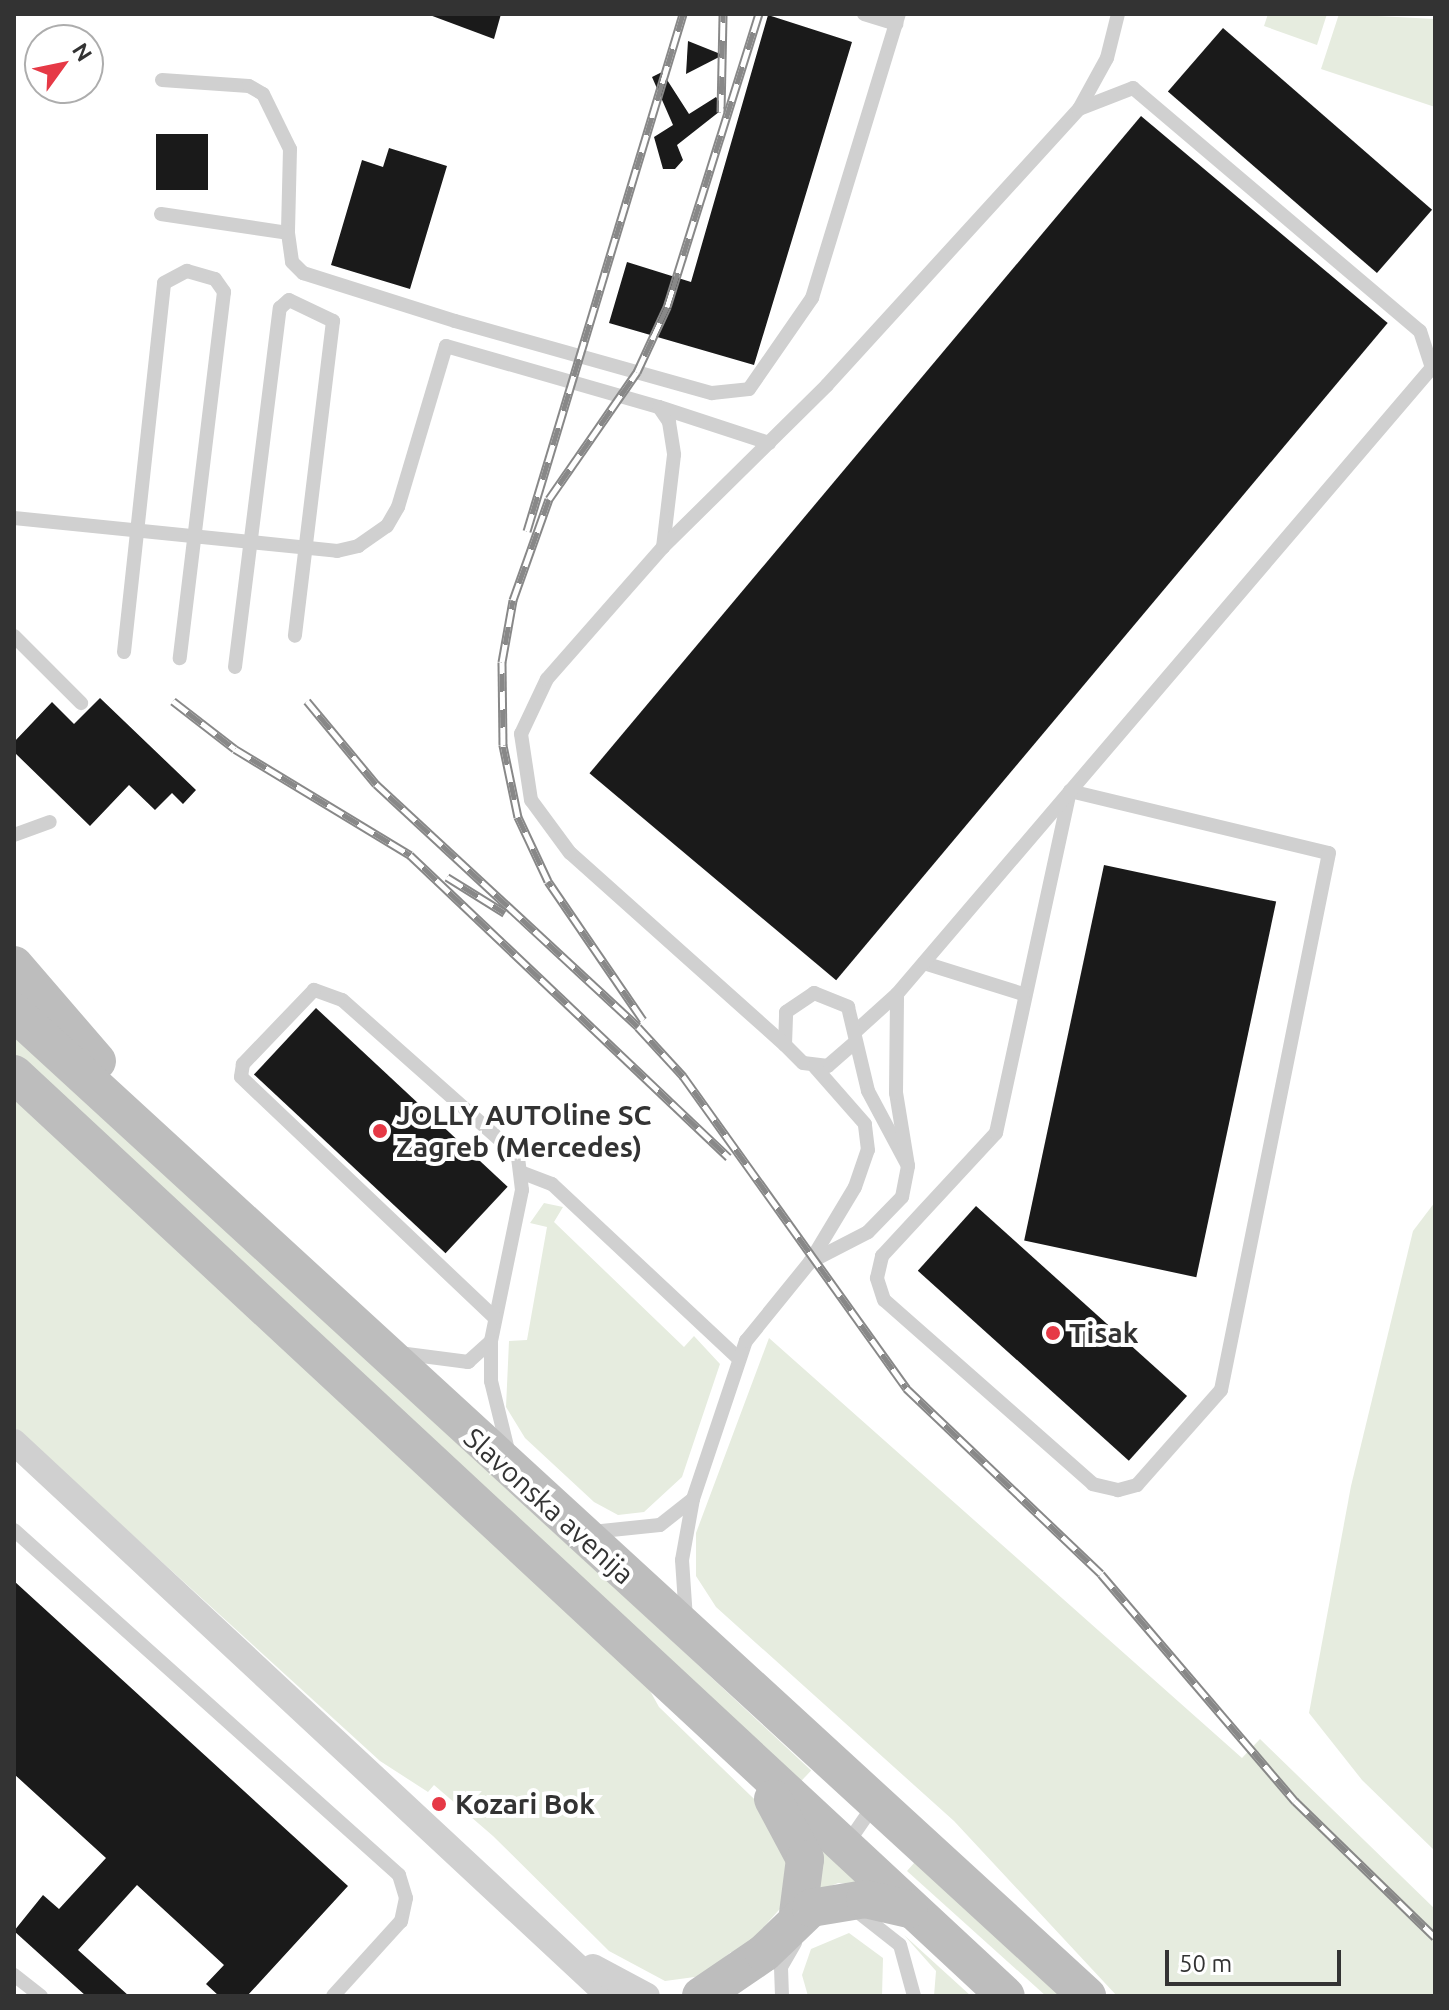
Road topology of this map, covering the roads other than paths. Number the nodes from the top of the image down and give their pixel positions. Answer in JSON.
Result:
{"nodes":[{"id":1,"x":864,"y":14,"type":"edge"},
{"id":2,"x":1118,"y":14,"type":"edge"},
{"id":3,"x":898,"y":19,"type":"edge"},
{"id":4,"x":162,"y":80,"type":"dead end"},
{"id":5,"x":1079,"y":109,"type":"junction"},
{"id":6,"x":161,"y":214,"type":"dead end"},
{"id":7,"x":288,"y":233,"type":"junction"},
{"id":8,"x":1434,"y":365,"type":"edge"},
{"id":9,"x":659,"y":407,"type":"junction"},
{"id":10,"x":769,"y":443,"type":"junction"},
{"id":11,"x":14,"y":518,"type":"edge"},
{"id":12,"x":137,"y":529,"type":"junction"},
{"id":13,"x":194,"y":533,"type":"junction"},
{"id":14,"x":250,"y":541,"type":"junction"},
{"id":15,"x":306,"y":547,"type":"junction"},
{"id":16,"x":663,"y":547,"type":"junction"},
{"id":17,"x":14,"y":636,"type":"edge"},
{"id":18,"x":295,"y":636,"type":"dead end"},
{"id":19,"x":124,"y":652,"type":"dead end"},
{"id":20,"x":180,"y":658,"type":"dead end"},
{"id":21,"x":235,"y":667,"type":"dead end"},
{"id":22,"x":81,"y":703,"type":"dead end"},
{"id":23,"x":1070,"y":791,"type":"junction"},
{"id":24,"x":50,"y":822,"type":"dead end"},
{"id":25,"x":14,"y":835,"type":"edge"},
{"id":26,"x":924,"y":963,"type":"junction"},
{"id":27,"x":14,"y":965,"type":"edge"},
{"id":28,"x":897,"y":994,"type":"junction"},
{"id":29,"x":1023,"y":994,"type":"junction"},
{"id":30,"x":14,"y":1012,"type":"edge"},
{"id":31,"x":854,"y":1038,"type":"junction"},
{"id":32,"x":785,"y":1045,"type":"junction"},
{"id":33,"x":815,"y":1067,"type":"junction"},
{"id":34,"x":14,"y":1074,"type":"edge"},
{"id":35,"x":908,"y":1166,"type":"junction"},
{"id":36,"x":523,"y":1173,"type":"junction"},
{"id":37,"x":202,"y":1189,"type":"junction"},
{"id":38,"x":810,"y":1262,"type":"junction"},
{"id":39,"x":495,"y":1318,"type":"junction"},
{"id":40,"x":491,"y":1341,"type":"junction"},
{"id":41,"x":374,"y":1348,"type":"junction"},
{"id":42,"x":739,"y":1359,"type":"junction"},
{"id":43,"x":14,"y":1442,"type":"edge"},
{"id":44,"x":517,"y":1477,"type":"junction"},
{"id":45,"x":693,"y":1499,"type":"junction"},
{"id":46,"x":14,"y":1530,"type":"edge"},
{"id":47,"x":579,"y":1532,"type":"junction"},
{"id":48,"x":687,"y":1631,"type":"junction"},
{"id":49,"x":738,"y":1748,"type":"junction"},
{"id":50,"x":876,"y":1802,"type":"junction"},
{"id":51,"x":844,"y":1847,"type":"junction"},
{"id":52,"x":812,"y":1908,"type":"junction"},
{"id":53,"x":912,"y":1910,"type":"junction"},
{"id":54,"x":764,"y":1953,"type":"junction"},
{"id":55,"x":572,"y":1955,"type":"junction"},
{"id":56,"x":14,"y":1975,"type":"edge"},
{"id":57,"x":41,"y":1996,"type":"edge"},
{"id":58,"x":333,"y":1996,"type":"edge"},
{"id":59,"x":609,"y":1996,"type":"edge"},
{"id":60,"x":647,"y":1996,"type":"edge"},
{"id":61,"x":701,"y":1996,"type":"edge"},
{"id":62,"x":745,"y":1996,"type":"edge"},
{"id":63,"x":782,"y":1996,"type":"edge"},
{"id":64,"x":914,"y":1996,"type":"edge"},
{"id":65,"x":1006,"y":1996,"type":"edge"},
{"id":66,"x":1087,"y":1996,"type":"edge"}],
"edges":[{"from":1,"to":3,"type":"lane"},
{"from":2,"to":5,"type":"lane"},
{"from":3,"to":7,"type":"lane"},
{"from":4,"to":7,"type":"lane"},
{"from":5,"to":8,"type":"lane"},
{"from":5,"to":10,"type":"lane"},
{"from":6,"to":7,"type":"lane"},
{"from":8,"to":23,"type":"lane"},
{"from":9,"to":10,"type":"lane"},
{"from":9,"to":15,"type":"lane"},
{"from":9,"to":16,"type":"lane"},
{"from":10,"to":16,"type":"lane"},
{"from":11,"to":12,"type":"lane"},
{"from":12,"to":13,"type":"lane"},
{"from":12,"to":13,"type":"lane"},
{"from":12,"to":19,"type":"lane"},
{"from":13,"to":14,"type":"lane"},
{"from":13,"to":20,"type":"lane"},
{"from":14,"to":15,"type":"lane"},
{"from":14,"to":15,"type":"lane"},
{"from":14,"to":21,"type":"lane"},
{"from":15,"to":18,"type":"lane"},
{"from":16,"to":32,"type":"lane"},
{"from":17,"to":22,"type":"lane"},
{"from":23,"to":26,"type":"lane"},
{"from":23,"to":29,"type":"lane"},
{"from":23,"to":29,"type":"lane"},
{"from":24,"to":25,"type":"lane"},
{"from":26,"to":28,"type":"lane"},
{"from":26,"to":29,"type":"lane"},
{"from":27,"to":37,"type":"main road"},
{"from":28,"to":31,"type":"lane"},
{"from":28,"to":35,"type":"lane"},
{"from":30,"to":37,"type":"main road","name":"Slavonska avenija"},
{"from":31,"to":32,"type":"lane"},
{"from":31,"to":33,"type":"lane"},
{"from":31,"to":35,"type":"lane"},
{"from":32,"to":33,"type":"lane"},
{"from":33,"to":38,"type":"lane"},
{"from":34,"to":49,"type":"main road","name":"Slavonska avenija"},
{"from":35,"to":38,"type":"lane"},
{"from":36,"to":39,"type":"lane"},
{"from":36,"to":39,"type":"lane"},
{"from":36,"to":42,"type":"lane"},
{"from":37,"to":41,"type":"main road","name":"Slavonska avenija"},
{"from":38,"to":42,"type":"lane"},
{"from":39,"to":40,"type":"lane"},
{"from":40,"to":41,"type":"lane"},
{"from":40,"to":44,"type":"lane"},
{"from":41,"to":44,"type":"main road","name":"Slavonska avenija"},
{"from":42,"to":45,"type":"lane"},
{"from":43,"to":55,"type":"street"},
{"from":44,"to":47,"type":"main road","name":"Slavonska avenija"},
{"from":45,"to":47,"type":"lane"},
{"from":45,"to":48,"type":"lane"},
{"from":46,"to":58,"type":"lane"},
{"from":47,"to":48,"type":"main road","name":"Slavonska avenija"},
{"from":48,"to":50,"type":"main road","name":"Slavonska avenija"},
{"from":49,"to":51,"type":"main road","name":"Slavonska avenija"},
{"from":49,"to":52,"type":"main road"},
{"from":50,"to":51,"type":"lane"},
{"from":50,"to":66,"type":"main road","name":"Slavonska avenija"},
{"from":51,"to":53,"type":"main road","name":"Slavonska avenija"},
{"from":52,"to":53,"type":"main road"},
{"from":52,"to":54,"type":"main road"},
{"from":52,"to":63,"type":"lane"},
{"from":52,"to":64,"type":"lane"},
{"from":53,"to":65,"type":"main road","name":"Slavonska avenija"},
{"from":54,"to":61,"type":"main road"},
{"from":54,"to":62,"type":"main road"},
{"from":55,"to":59,"type":"street"},
{"from":55,"to":60,"type":"street"},
{"from":56,"to":57,"type":"lane"}]}
